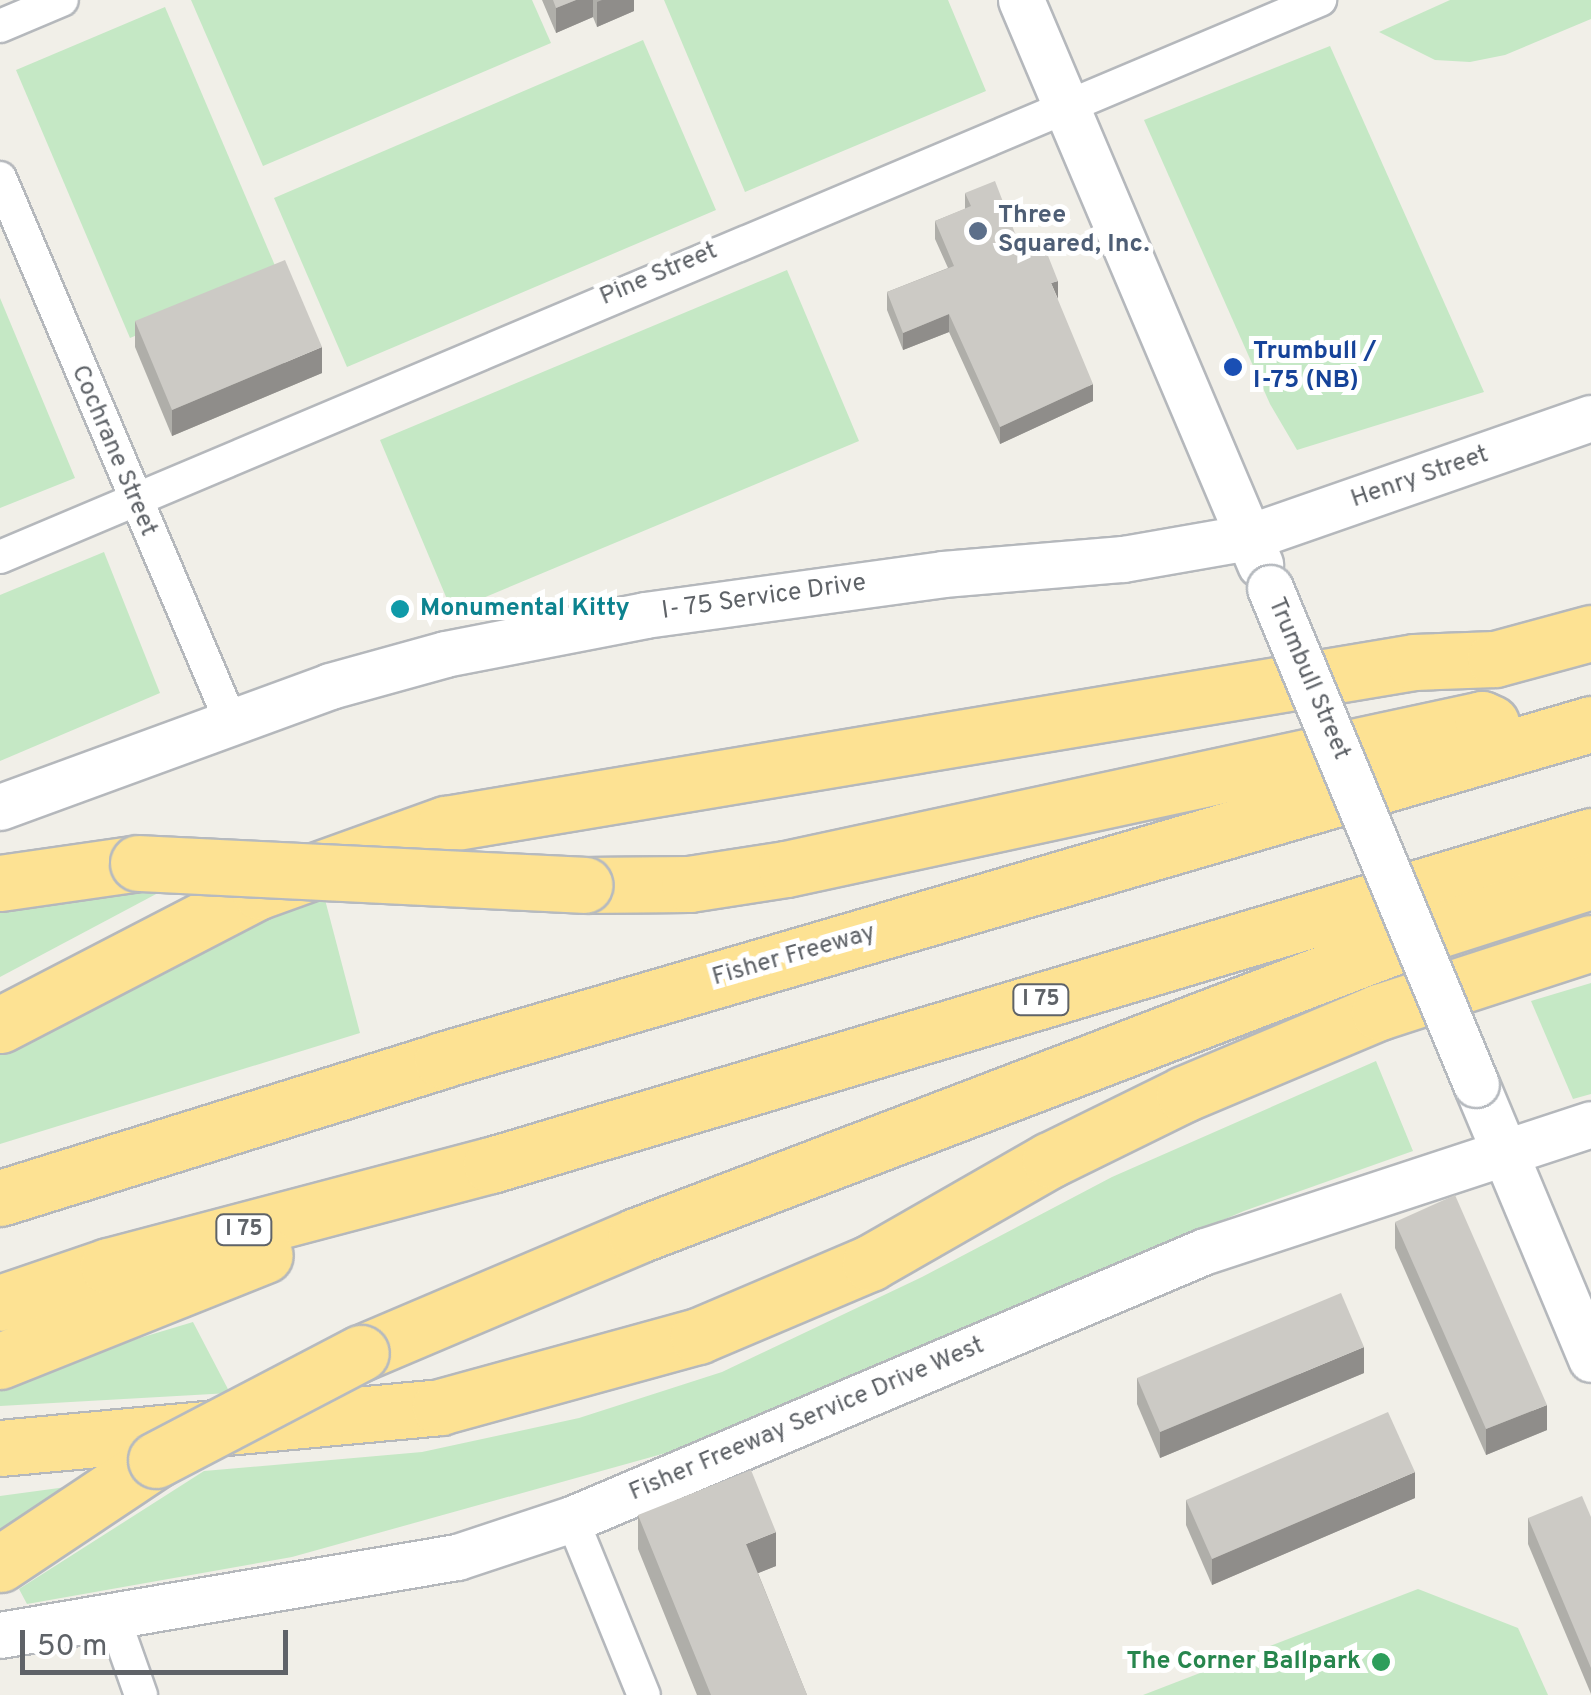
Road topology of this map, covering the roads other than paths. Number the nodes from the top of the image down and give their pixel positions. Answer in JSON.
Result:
{"nodes":[{"id":1,"x":62,"y":0,"type":"edge"},
{"id":2,"x":1020,"y":0,"type":"edge"},
{"id":3,"x":1320,"y":0,"type":"edge"},
{"id":4,"x":0,"y":26,"type":"edge"},
{"id":5,"x":1066,"y":106,"type":"junction"},
{"id":6,"x":0,"y":178,"type":"edge"},
{"id":7,"x":1591,"y":418,"type":"edge"},
{"id":8,"x":133,"y":500,"type":"junction"},
{"id":9,"x":1248,"y":537,"type":"junction"},
{"id":10,"x":0,"y":557,"type":"edge"},
{"id":11,"x":1591,"y":600,"type":"edge"},
{"id":12,"x":1591,"y":633,"type":"edge"},
{"id":13,"x":1414,"y":662,"type":"junction"},
{"id":14,"x":231,"y":722,"type":"junction"},
{"id":15,"x":1591,"y":724,"type":"edge"},
{"id":16,"x":1524,"y":742,"type":"junction"},
{"id":17,"x":0,"y":807,"type":"edge"},
{"id":18,"x":1591,"y":836,"type":"edge"},
{"id":19,"x":1591,"y":881,"type":"edge"},
{"id":20,"x":0,"y":883,"type":"edge"},
{"id":21,"x":1591,"y":943,"type":"edge"},
{"id":22,"x":0,"y":1025,"type":"edge"},
{"id":23,"x":1591,"y":1124,"type":"edge"},
{"id":24,"x":1507,"y":1155,"type":"junction"},
{"id":25,"x":491,"y":1165,"type":"junction"},
{"id":26,"x":0,"y":1198,"type":"edge"},
{"id":27,"x":0,"y":1303,"type":"edge"},
{"id":28,"x":1591,"y":1359,"type":"edge"},
{"id":29,"x":0,"y":1361,"type":"edge"},
{"id":30,"x":0,"y":1448,"type":"edge"},
{"id":31,"x":572,"y":1520,"type":"junction"},
{"id":32,"x":0,"y":1564,"type":"edge"},
{"id":33,"x":112,"y":1613,"type":"junction"},
{"id":34,"x":0,"y":1635,"type":"edge"},
{"id":35,"x":141,"y":1695,"type":"edge"},
{"id":36,"x":644,"y":1695,"type":"edge"}],
"edges":[{"from":1,"to":4,"type":"street"},
{"from":2,"to":5,"type":"street","name":"Trumbull Street"},
{"from":3,"to":5,"type":"street","name":"Pine Street"},
{"from":5,"to":8,"type":"street","name":"Pine Street"},
{"from":5,"to":9,"type":"street","name":"Trumbull Street"},
{"from":6,"to":8,"type":"street","name":"Cochrane Street"},
{"from":7,"to":9,"type":"street","name":"Henry Street"},
{"from":8,"to":10,"type":"street","name":"Pine Street"},
{"from":8,"to":14,"type":"street","name":"Cochrane Street"},
{"from":9,"to":14,"type":"street","name":"I- 75 Service Drive"},
{"from":9,"to":24,"type":"street","name":"Trumbull Street","bridge":true},
{"from":11,"to":13,"type":"highway"},
{"from":12,"to":13,"type":"highway"},
{"from":13,"to":22,"type":"highway"},
{"from":14,"to":17,"type":"street","name":"I- 75 Service Drive"},
{"from":15,"to":16,"type":"highway","name":"Fisher Freeway"},
{"from":16,"to":20,"type":"highway","bridge":true},
{"from":16,"to":26,"type":"highway","name":"Fisher Freeway"},
{"from":18,"to":25,"type":"highway","number":"I 75"},
{"from":19,"to":32,"type":"highway","bridge":true},
{"from":21,"to":30,"type":"highway"},
{"from":23,"to":24,"type":"street","name":"Fisher Freeway Service Drive West"},
{"from":24,"to":28,"type":"street","name":"Trumbull Street"},
{"from":24,"to":31,"type":"street","name":"Fisher Freeway Service Drive West"},
{"from":25,"to":27,"type":"highway","number":"I 75"},
{"from":25,"to":29,"type":"highway"},
{"from":31,"to":33,"type":"street","name":"Fisher Freeway Service Drive West"},
{"from":31,"to":36,"type":"street"},
{"from":33,"to":34,"type":"street","name":"Fisher Freeway Service Drive West"},
{"from":33,"to":35,"type":"street"}]}
